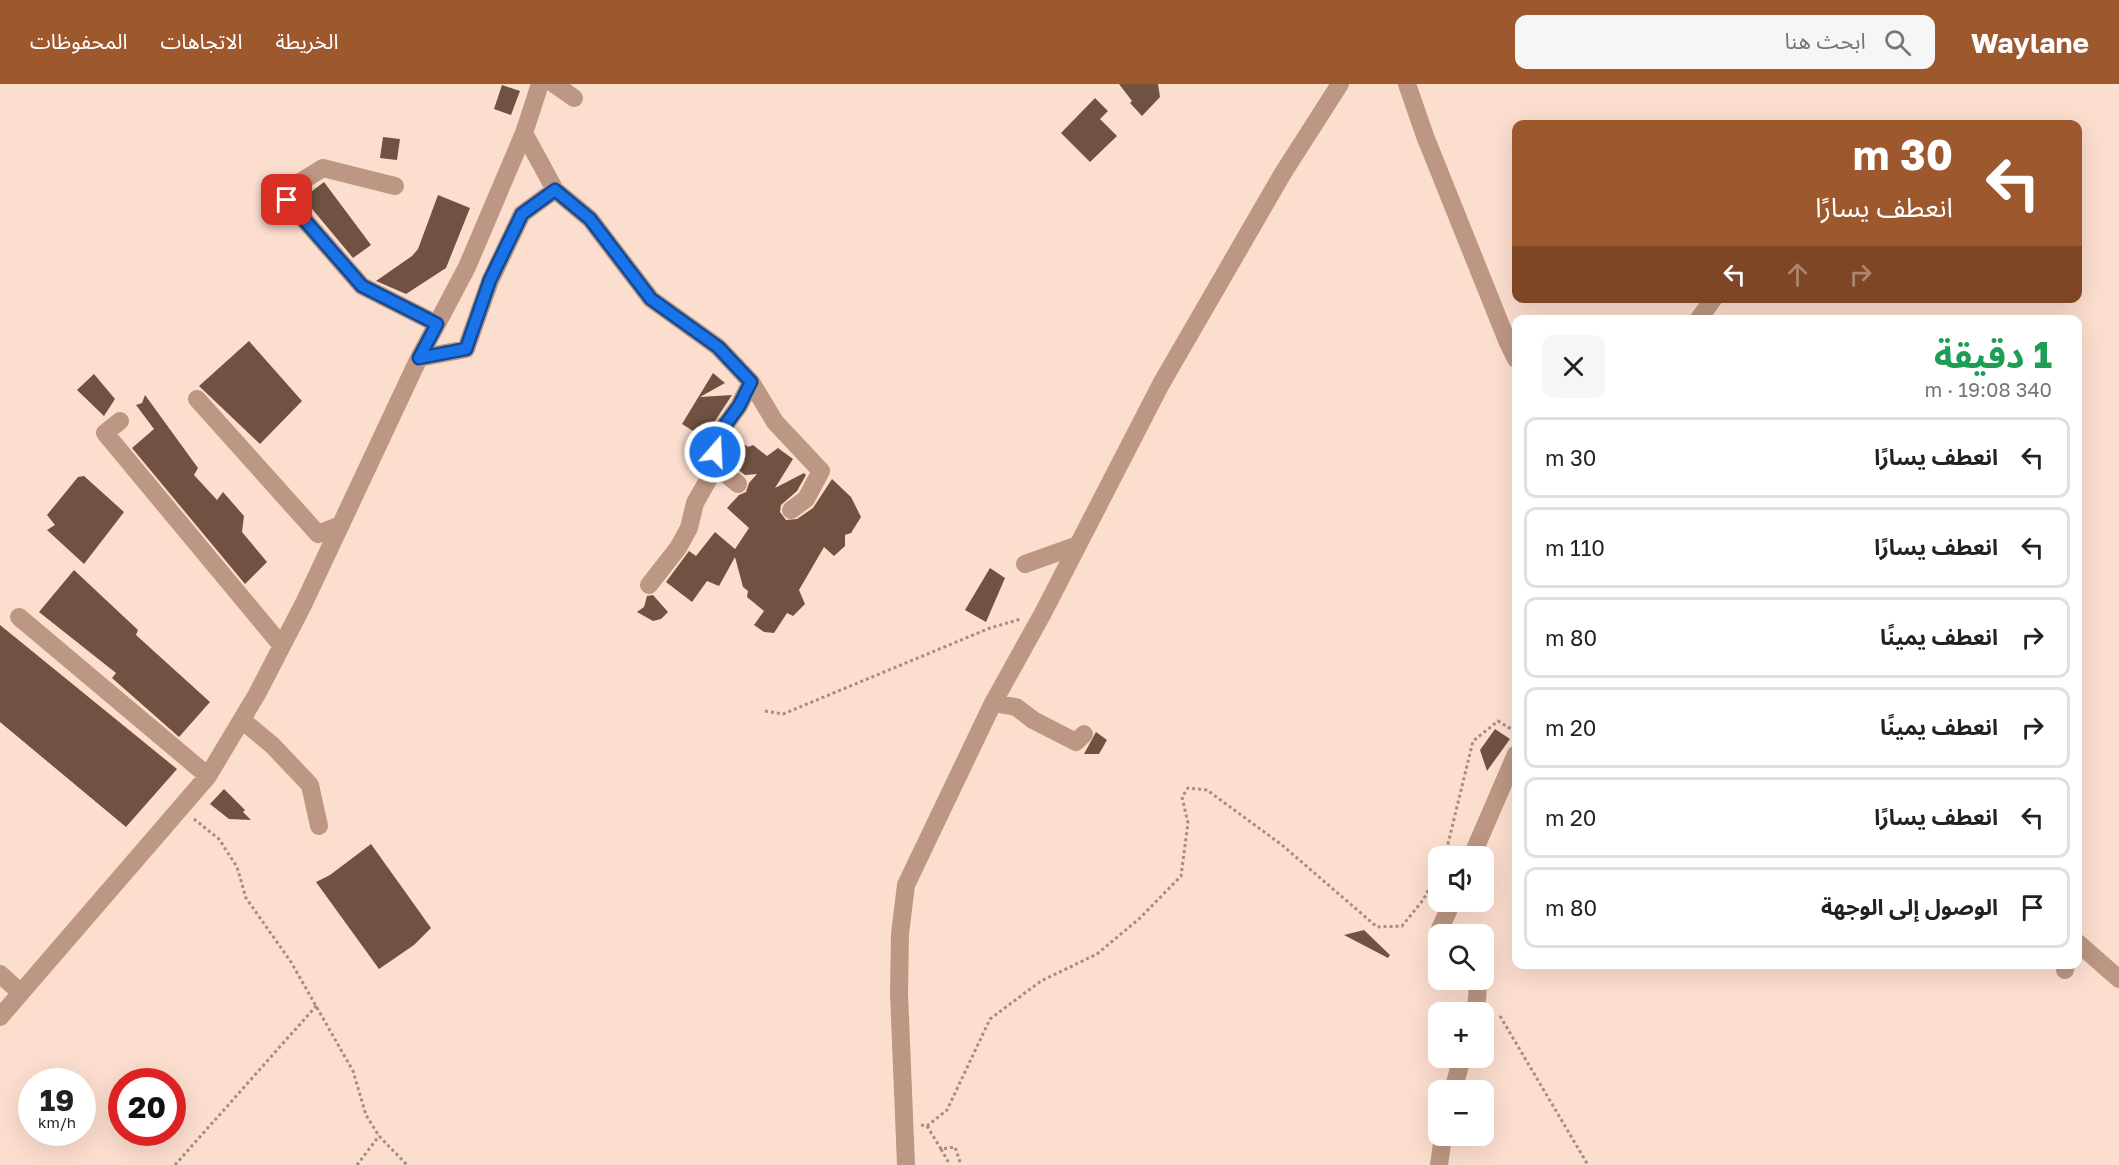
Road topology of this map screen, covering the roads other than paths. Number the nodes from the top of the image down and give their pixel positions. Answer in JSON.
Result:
{"nodes":[{"id":1,"x":540,"y":84,"type":"edge"},
{"id":2,"x":554,"y":84,"type":"edge"},
{"id":3,"x":1340,"y":84,"type":"edge"},
{"id":4,"x":1407,"y":84,"type":"edge"},
{"id":5,"x":574,"y":98,"type":"dead end"},
{"id":6,"x":524,"y":133,"type":"junction"},
{"id":7,"x":396,"y":186,"type":"dead end"},
{"id":8,"x":555,"y":190,"type":"junction"},
{"id":9,"x":437,"y":324,"type":"junction"},
{"id":10,"x":1512,"y":351,"type":"edge"},
{"id":11,"x":419,"y":358,"type":"junction"},
{"id":12,"x":751,"y":382,"type":"junction"},
{"id":13,"x":197,"y":399,"type":"dead end"},
{"id":14,"x":120,"y":422,"type":"dead end"},
{"id":15,"x":716,"y":466,"type":"junction"},
{"id":16,"x":738,"y":484,"type":"dead end"},
{"id":17,"x":791,"y":510,"type":"dead end"},
{"id":18,"x":342,"y":525,"type":"junction"},
{"id":19,"x":1078,"y":544,"type":"junction"},
{"id":20,"x":1025,"y":564,"type":"dead end"},
{"id":21,"x":649,"y":585,"type":"dead end"},
{"id":22,"x":19,"y":617,"type":"dead end"},
{"id":23,"x":282,"y":646,"type":"junction"},
{"id":24,"x":993,"y":704,"type":"junction"},
{"id":25,"x":242,"y":720,"type":"junction"},
{"id":26,"x":1084,"y":734,"type":"dead end"},
{"id":27,"x":1512,"y":763,"type":"edge"},
{"id":28,"x":208,"y":776,"type":"junction"},
{"id":29,"x":319,"y":826,"type":"dead end"},
{"id":30,"x":1476,"y":846,"type":"edge"},
{"id":31,"x":2082,"y":947,"type":"edge"},
{"id":32,"x":0,"y":974,"type":"edge"},
{"id":33,"x":2119,"y":979,"type":"edge"},
{"id":34,"x":21,"y":993,"type":"junction"},
{"id":35,"x":0,"y":1017,"type":"edge"},
{"id":36,"x":1441,"y":1146,"type":"edge"},
{"id":37,"x":906,"y":1165,"type":"edge"},
{"id":38,"x":1438,"y":1165,"type":"edge"}],
"edges":[{"from":1,"to":6,"type":"street"},
{"from":2,"to":5,"type":"street"},
{"from":3,"to":19,"type":"street"},
{"from":4,"to":10,"type":"street"},
{"from":6,"to":8,"type":"street"},
{"from":6,"to":9,"type":"street"},
{"from":7,"to":9,"type":"street"},
{"from":8,"to":11,"type":"street"},
{"from":8,"to":12,"type":"street"},
{"from":9,"to":11,"type":"street"},
{"from":11,"to":18,"type":"street"},
{"from":12,"to":15,"type":"street"},
{"from":12,"to":17,"type":"street"},
{"from":13,"to":18,"type":"street"},
{"from":14,"to":23,"type":"street"},
{"from":15,"to":16,"type":"street"},
{"from":15,"to":21,"type":"street"},
{"from":18,"to":23,"type":"street"},
{"from":19,"to":20,"type":"street"},
{"from":19,"to":24,"type":"street"},
{"from":22,"to":28,"type":"street"},
{"from":23,"to":25,"type":"street"},
{"from":24,"to":26,"type":"street"},
{"from":24,"to":37,"type":"street"},
{"from":25,"to":28,"type":"street"},
{"from":25,"to":29,"type":"street"},
{"from":27,"to":30,"type":"street"},
{"from":28,"to":34,"type":"street"},
{"from":31,"to":33,"type":"street"},
{"from":32,"to":34,"type":"street"},
{"from":34,"to":35,"type":"street"},
{"from":36,"to":38,"type":"street"}]}
